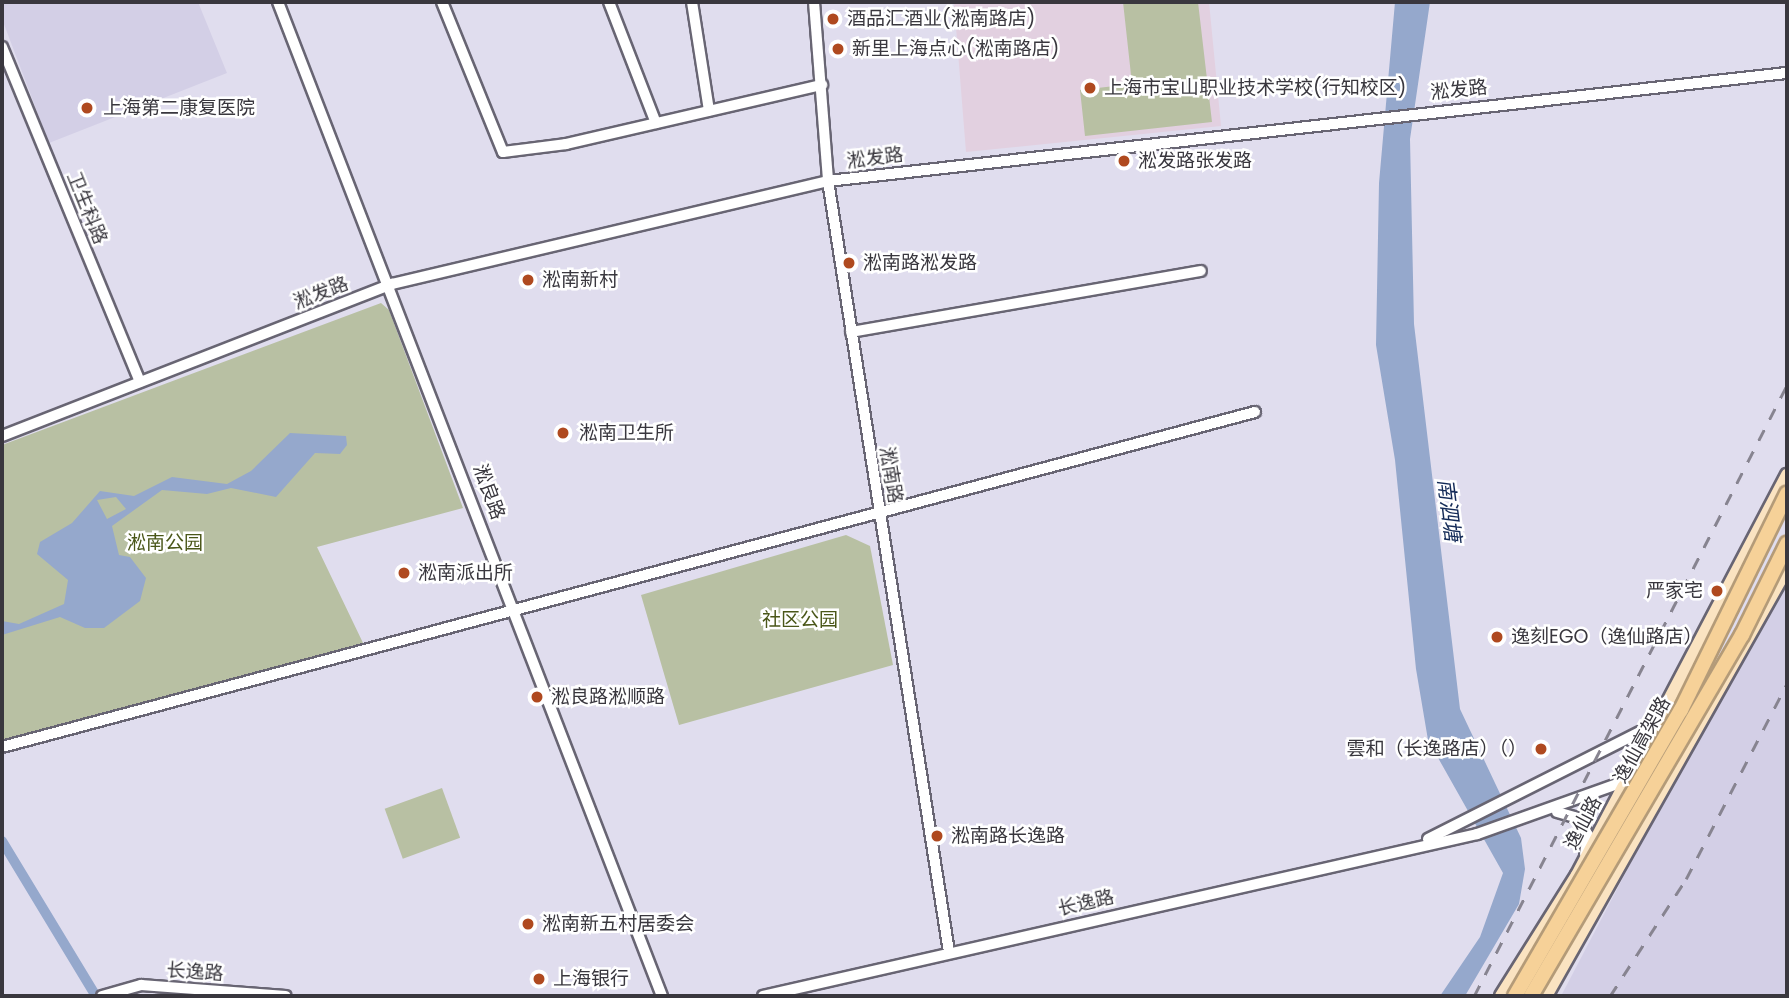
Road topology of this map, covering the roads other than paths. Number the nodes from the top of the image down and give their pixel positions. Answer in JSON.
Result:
{"nodes":[{"id":1,"x":278,"y":2,"type":"edge"},
{"id":2,"x":442,"y":2,"type":"edge"},
{"id":3,"x":609,"y":2,"type":"edge"},
{"id":4,"x":692,"y":2,"type":"edge"},
{"id":5,"x":814,"y":2,"type":"edge"},
{"id":6,"x":2,"y":47,"type":"edge"},
{"id":7,"x":1787,"y":74,"type":"edge"},
{"id":8,"x":822,"y":85,"type":"junction"},
{"id":9,"x":709,"y":111,"type":"junction"},
{"id":10,"x":656,"y":123,"type":"junction"},
{"id":11,"x":828,"y":181,"type":"junction"},
{"id":12,"x":1201,"y":271,"type":"dead end"},
{"id":13,"x":392,"y":284,"type":"junction"},
{"id":14,"x":851,"y":332,"type":"junction"},
{"id":15,"x":141,"y":382,"type":"junction"},
{"id":16,"x":1255,"y":412,"type":"dead end"},
{"id":17,"x":2,"y":436,"type":"edge"},
{"id":18,"x":1787,"y":475,"type":"edge"},
{"id":19,"x":1787,"y":494,"type":"edge"},
{"id":20,"x":879,"y":510,"type":"junction"},
{"id":21,"x":1787,"y":544,"type":"edge"},
{"id":22,"x":1787,"y":568,"type":"edge"},
{"id":23,"x":514,"y":611,"type":"junction"},
{"id":24,"x":1721,"y":692,"type":"junction"},
{"id":25,"x":1661,"y":718,"type":"junction"},
{"id":26,"x":2,"y":747,"type":"edge"},
{"id":27,"x":1677,"y":768,"type":"junction"},
{"id":28,"x":1628,"y":781,"type":"junction"},
{"id":29,"x":1553,"y":812,"type":"junction"},
{"id":30,"x":1417,"y":844,"type":"junction"},
{"id":31,"x":1581,"y":867,"type":"junction"},
{"id":32,"x":949,"y":952,"type":"junction"},
{"id":33,"x":103,"y":996,"type":"edge"},
{"id":34,"x":286,"y":996,"type":"edge"},
{"id":35,"x":662,"y":996,"type":"edge"},
{"id":36,"x":763,"y":996,"type":"edge"},
{"id":37,"x":1501,"y":996,"type":"edge"},
{"id":38,"x":1515,"y":996,"type":"edge"},
{"id":39,"x":1531,"y":996,"type":"edge"},
{"id":40,"x":1546,"y":996,"type":"edge"}],
"edges":[{"from":1,"to":13,"type":"street","name":"淞良路"},
{"from":2,"to":10,"type":"street"},
{"from":3,"to":10,"type":"street"},
{"from":4,"to":9,"type":"street"},
{"from":5,"to":8,"type":"street","name":"淞南路"},
{"from":6,"to":15,"type":"street","name":"卫生科路"},
{"from":7,"to":11,"type":"street","name":"淞发路"},
{"from":8,"to":9,"type":"street"},
{"from":8,"to":11,"type":"street","name":"淞南路"},
{"from":9,"to":10,"type":"street"},
{"from":11,"to":13,"type":"street","name":"淞发路"},
{"from":11,"to":14,"type":"street","name":"淞南路"},
{"from":12,"to":14,"type":"street"},
{"from":13,"to":15,"type":"street","name":"淞发路"},
{"from":13,"to":23,"type":"street","name":"淞良路"},
{"from":14,"to":20,"type":"street","name":"淞南路"},
{"from":15,"to":17,"type":"street","name":"淞发路"},
{"from":16,"to":20,"type":"street"},
{"from":18,"to":25,"type":"main road","name":"逸仙路"},
{"from":19,"to":38,"type":"highway","name":"逸仙高架路","bridge":true},
{"from":20,"to":23,"type":"street"},
{"from":20,"to":32,"type":"street","name":"淞南路"},
{"from":21,"to":39,"type":"highway","name":"逸仙高架路","bridge":true},
{"from":22,"to":24,"type":"main road"},
{"from":23,"to":26,"type":"street"},
{"from":23,"to":35,"type":"street","name":"淞良路"},
{"from":24,"to":25,"type":"street","name":"长逸路"},
{"from":24,"to":27,"type":"main road"},
{"from":25,"to":28,"type":"main road","name":"逸仙路"},
{"from":25,"to":30,"type":"street","name":"长逸路"},
{"from":27,"to":28,"type":"street","name":"长逸路"},
{"from":27,"to":40,"type":"main road"},
{"from":28,"to":29,"type":"street","name":"长逸路"},
{"from":28,"to":31,"type":"main road","name":"逸仙路"},
{"from":29,"to":30,"type":"street","name":"长逸路"},
{"from":29,"to":31,"type":"street"},
{"from":30,"to":32,"type":"street","name":"长逸路"},
{"from":31,"to":37,"type":"main road","name":"逸仙路"},
{"from":32,"to":36,"type":"street","name":"长逸路"},
{"from":33,"to":34,"type":"street","name":"长逸路"}]}
